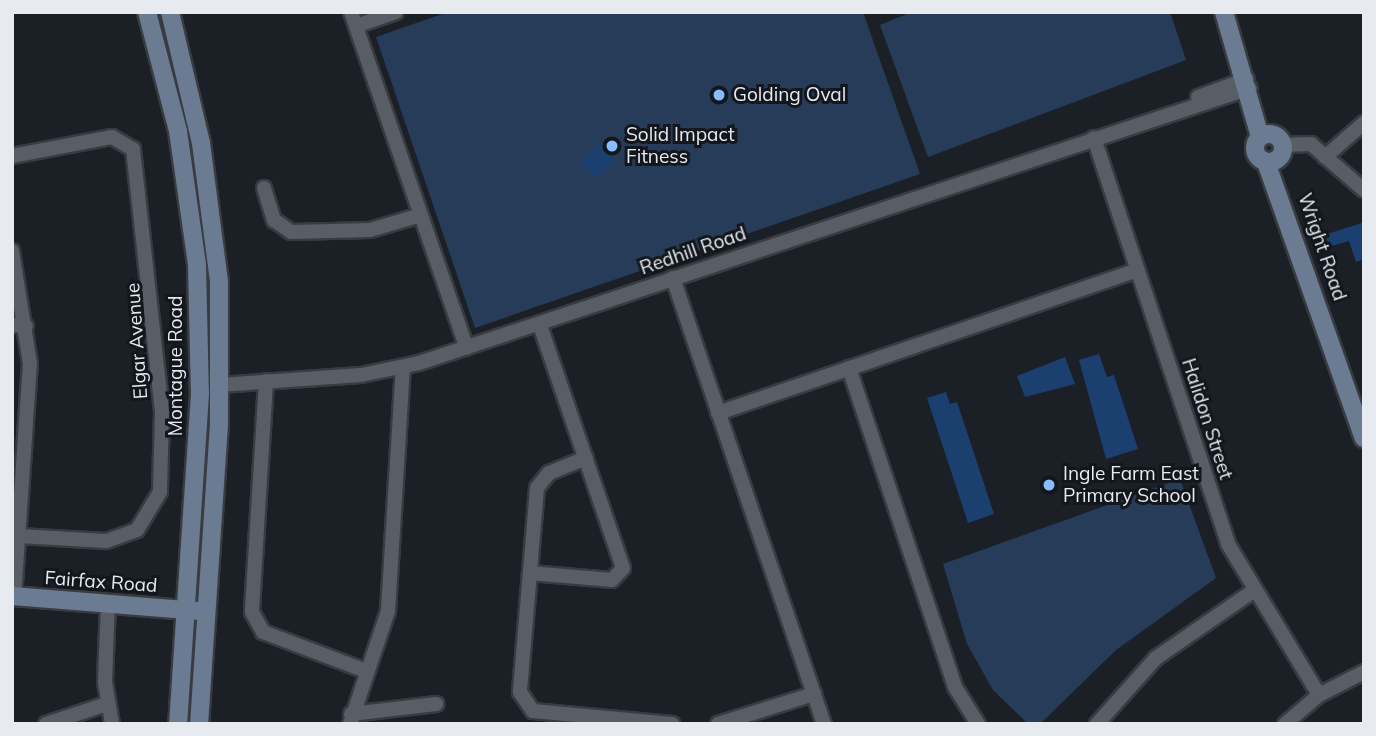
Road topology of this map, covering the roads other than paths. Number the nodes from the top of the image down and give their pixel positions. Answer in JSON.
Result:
{"nodes":[{"id":1,"x":147,"y":12,"type":"edge"},
{"id":2,"x":170,"y":12,"type":"edge"},
{"id":3,"x":396,"y":12,"type":"edge"},
{"id":4,"x":1224,"y":12,"type":"edge"},
{"id":5,"x":354,"y":19,"type":"edge"},
{"id":6,"x":1249,"y":87,"type":"junction"},
{"id":7,"x":1364,"y":123,"type":"edge"},
{"id":8,"x":1094,"y":138,"type":"junction"},
{"id":9,"x":1272,"y":148,"type":"junction"},
{"id":10,"x":12,"y":156,"type":"edge"},
{"id":11,"x":1325,"y":157,"type":"junction"},
{"id":12,"x":264,"y":188,"type":"dead end"},
{"id":13,"x":1364,"y":190,"type":"edge"},
{"id":14,"x":421,"y":215,"type":"junction"},
{"id":15,"x":12,"y":251,"type":"edge"},
{"id":16,"x":1137,"y":270,"type":"junction"},
{"id":17,"x":673,"y":278,"type":"junction"},
{"id":18,"x":15,"y":284,"type":"edge"},
{"id":19,"x":540,"y":325,"type":"junction"},
{"id":20,"x":19,"y":326,"type":"edge"},
{"id":21,"x":467,"y":348,"type":"junction"},
{"id":22,"x":404,"y":368,"type":"junction"},
{"id":23,"x":849,"y":368,"type":"junction"},
{"id":24,"x":266,"y":382,"type":"junction"},
{"id":25,"x":200,"y":385,"type":"junction"},
{"id":26,"x":220,"y":385,"type":"junction"},
{"id":27,"x":719,"y":413,"type":"junction"},
{"id":28,"x":1364,"y":438,"type":"edge"},
{"id":29,"x":18,"y":453,"type":"edge"},
{"id":30,"x":586,"y":458,"type":"junction"},
{"id":31,"x":19,"y":536,"type":"junction"},
{"id":32,"x":530,"y":573,"type":"junction"},
{"id":33,"x":1253,"y":592,"type":"junction"},
{"id":34,"x":13,"y":596,"type":"edge"},
{"id":35,"x":108,"y":603,"type":"junction"},
{"id":36,"x":186,"y":609,"type":"junction"},
{"id":37,"x":206,"y":612,"type":"junction"},
{"id":38,"x":366,"y":671,"type":"junction"},
{"id":39,"x":1364,"y":672,"type":"edge"},
{"id":40,"x":814,"y":694,"type":"junction"},
{"id":41,"x":1319,"y":695,"type":"junction"},
{"id":42,"x":107,"y":704,"type":"junction"},
{"id":43,"x":436,"y":704,"type":"dead end"},
{"id":44,"x":351,"y":719,"type":"edge"},
{"id":45,"x":46,"y":724,"type":"edge"},
{"id":46,"x":112,"y":724,"type":"edge"},
{"id":47,"x":178,"y":724,"type":"edge"},
{"id":48,"x":199,"y":724,"type":"edge"},
{"id":49,"x":672,"y":724,"type":"edge"},
{"id":50,"x":718,"y":724,"type":"edge"},
{"id":51,"x":824,"y":724,"type":"edge"},
{"id":52,"x":978,"y":724,"type":"edge"},
{"id":53,"x":1097,"y":724,"type":"edge"},
{"id":54,"x":1285,"y":724,"type":"edge"}],
"edges":[{"from":1,"to":25,"type":"main road","name":"Montague Road"},
{"from":2,"to":26,"type":"main road"},
{"from":3,"to":5,"type":"street"},
{"from":4,"to":6,"type":"main road","name":"Wright Road"},
{"from":5,"to":14,"type":"street"},
{"from":6,"to":8,"type":"street","name":"Redhill Road"},
{"from":6,"to":9,"type":"main road","name":"Wright Road"},
{"from":7,"to":11,"type":"street"},
{"from":8,"to":16,"type":"street","name":"Halidon Street"},
{"from":8,"to":17,"type":"street","name":"Redhill Road"},
{"from":9,"to":11,"type":"street"},
{"from":9,"to":28,"type":"main road","name":"Wright Road"},
{"from":10,"to":31,"type":"street","name":"Elgar Avenue"},
{"from":11,"to":13,"type":"street"},
{"from":12,"to":14,"type":"street"},
{"from":14,"to":21,"type":"street"},
{"from":15,"to":18,"type":"street"},
{"from":16,"to":23,"type":"street"},
{"from":16,"to":33,"type":"street","name":"Halidon Street"},
{"from":17,"to":19,"type":"street","name":"Redhill Road"},
{"from":17,"to":27,"type":"street"},
{"from":18,"to":20,"type":"street"},
{"from":19,"to":21,"type":"street","name":"Redhill Road"},
{"from":19,"to":30,"type":"street"},
{"from":20,"to":29,"type":"street"},
{"from":21,"to":22,"type":"street","name":"Redhill Road"},
{"from":22,"to":24,"type":"street","name":"Redhill Road"},
{"from":22,"to":38,"type":"street"},
{"from":23,"to":27,"type":"street"},
{"from":23,"to":52,"type":"street"},
{"from":24,"to":26,"type":"street","name":"Redhill Road"},
{"from":24,"to":38,"type":"street"},
{"from":25,"to":26,"type":"main road"},
{"from":25,"to":36,"type":"main road","name":"Montague Road"},
{"from":26,"to":37,"type":"main road"},
{"from":27,"to":40,"type":"street"},
{"from":29,"to":31,"type":"street"},
{"from":30,"to":32,"type":"street"},
{"from":30,"to":32,"type":"street"},
{"from":31,"to":34,"type":"street"},
{"from":32,"to":49,"type":"street"},
{"from":33,"to":41,"type":"street","name":"Halidon Street"},
{"from":33,"to":53,"type":"street"},
{"from":34,"to":35,"type":"main road","name":"Fairfax Road"},
{"from":35,"to":36,"type":"main road","name":"Fairfax Road"},
{"from":35,"to":42,"type":"street"},
{"from":36,"to":37,"type":"main road","name":"Fairfax Road"},
{"from":36,"to":47,"type":"main road","name":"Montague Road"},
{"from":37,"to":48,"type":"main road"},
{"from":38,"to":44,"type":"street"},
{"from":39,"to":41,"type":"street"},
{"from":40,"to":50,"type":"street"},
{"from":40,"to":51,"type":"street"},
{"from":41,"to":54,"type":"street"},
{"from":42,"to":45,"type":"street"},
{"from":42,"to":46,"type":"street"},
{"from":43,"to":44,"type":"street"}]}
